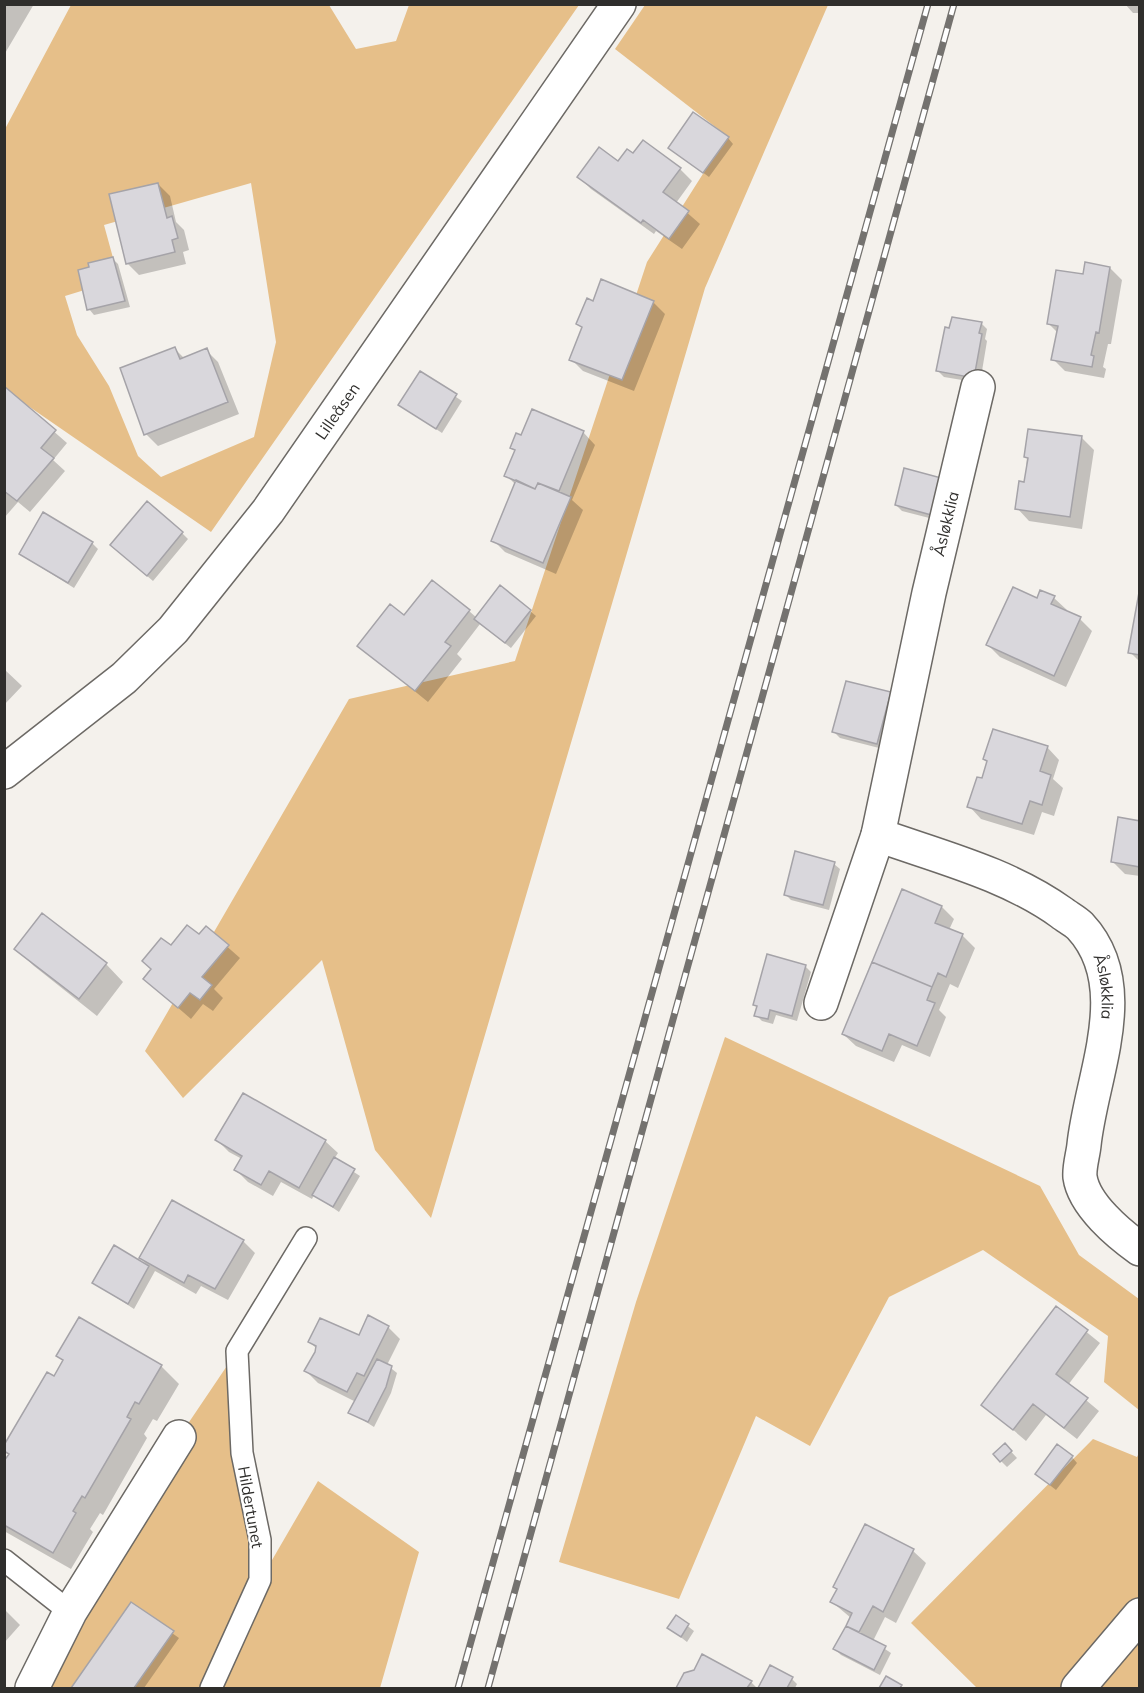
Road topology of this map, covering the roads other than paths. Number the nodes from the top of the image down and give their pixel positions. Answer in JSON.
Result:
{"nodes":[{"id":1,"x":619,"y":4,"type":"edge"},
{"id":2,"x":978,"y":387,"type":"dead end"},
{"id":3,"x":4,"y":772,"type":"edge"},
{"id":4,"x":878,"y":835,"type":"junction"},
{"id":5,"x":821,"y":1003,"type":"dead end"},
{"id":6,"x":306,"y":1238,"type":"dead end"},
{"id":7,"x":1140,"y":1249,"type":"edge"},
{"id":8,"x":179,"y":1437,"type":"dead end"},
{"id":9,"x":4,"y":1560,"type":"edge"},
{"id":10,"x":70,"y":1612,"type":"junction"},
{"id":11,"x":1140,"y":1615,"type":"edge"},
{"id":12,"x":32,"y":1689,"type":"edge"},
{"id":13,"x":212,"y":1689,"type":"edge"},
{"id":14,"x":1078,"y":1689,"type":"edge"}],
"edges":[{"from":1,"to":3,"type":"street","name":"Lilleåsen"},
{"from":2,"to":4,"type":"street","name":"Åsløkklia"},
{"from":4,"to":5,"type":"street","name":"Åsløkklia"},
{"from":4,"to":7,"type":"street","name":"Åsløkklia"},
{"from":6,"to":13,"type":"lane","name":"Hildertunet"},
{"from":8,"to":10,"type":"street"},
{"from":9,"to":10,"type":"lane"},
{"from":10,"to":12,"type":"street"},
{"from":11,"to":14,"type":"street"}]}
